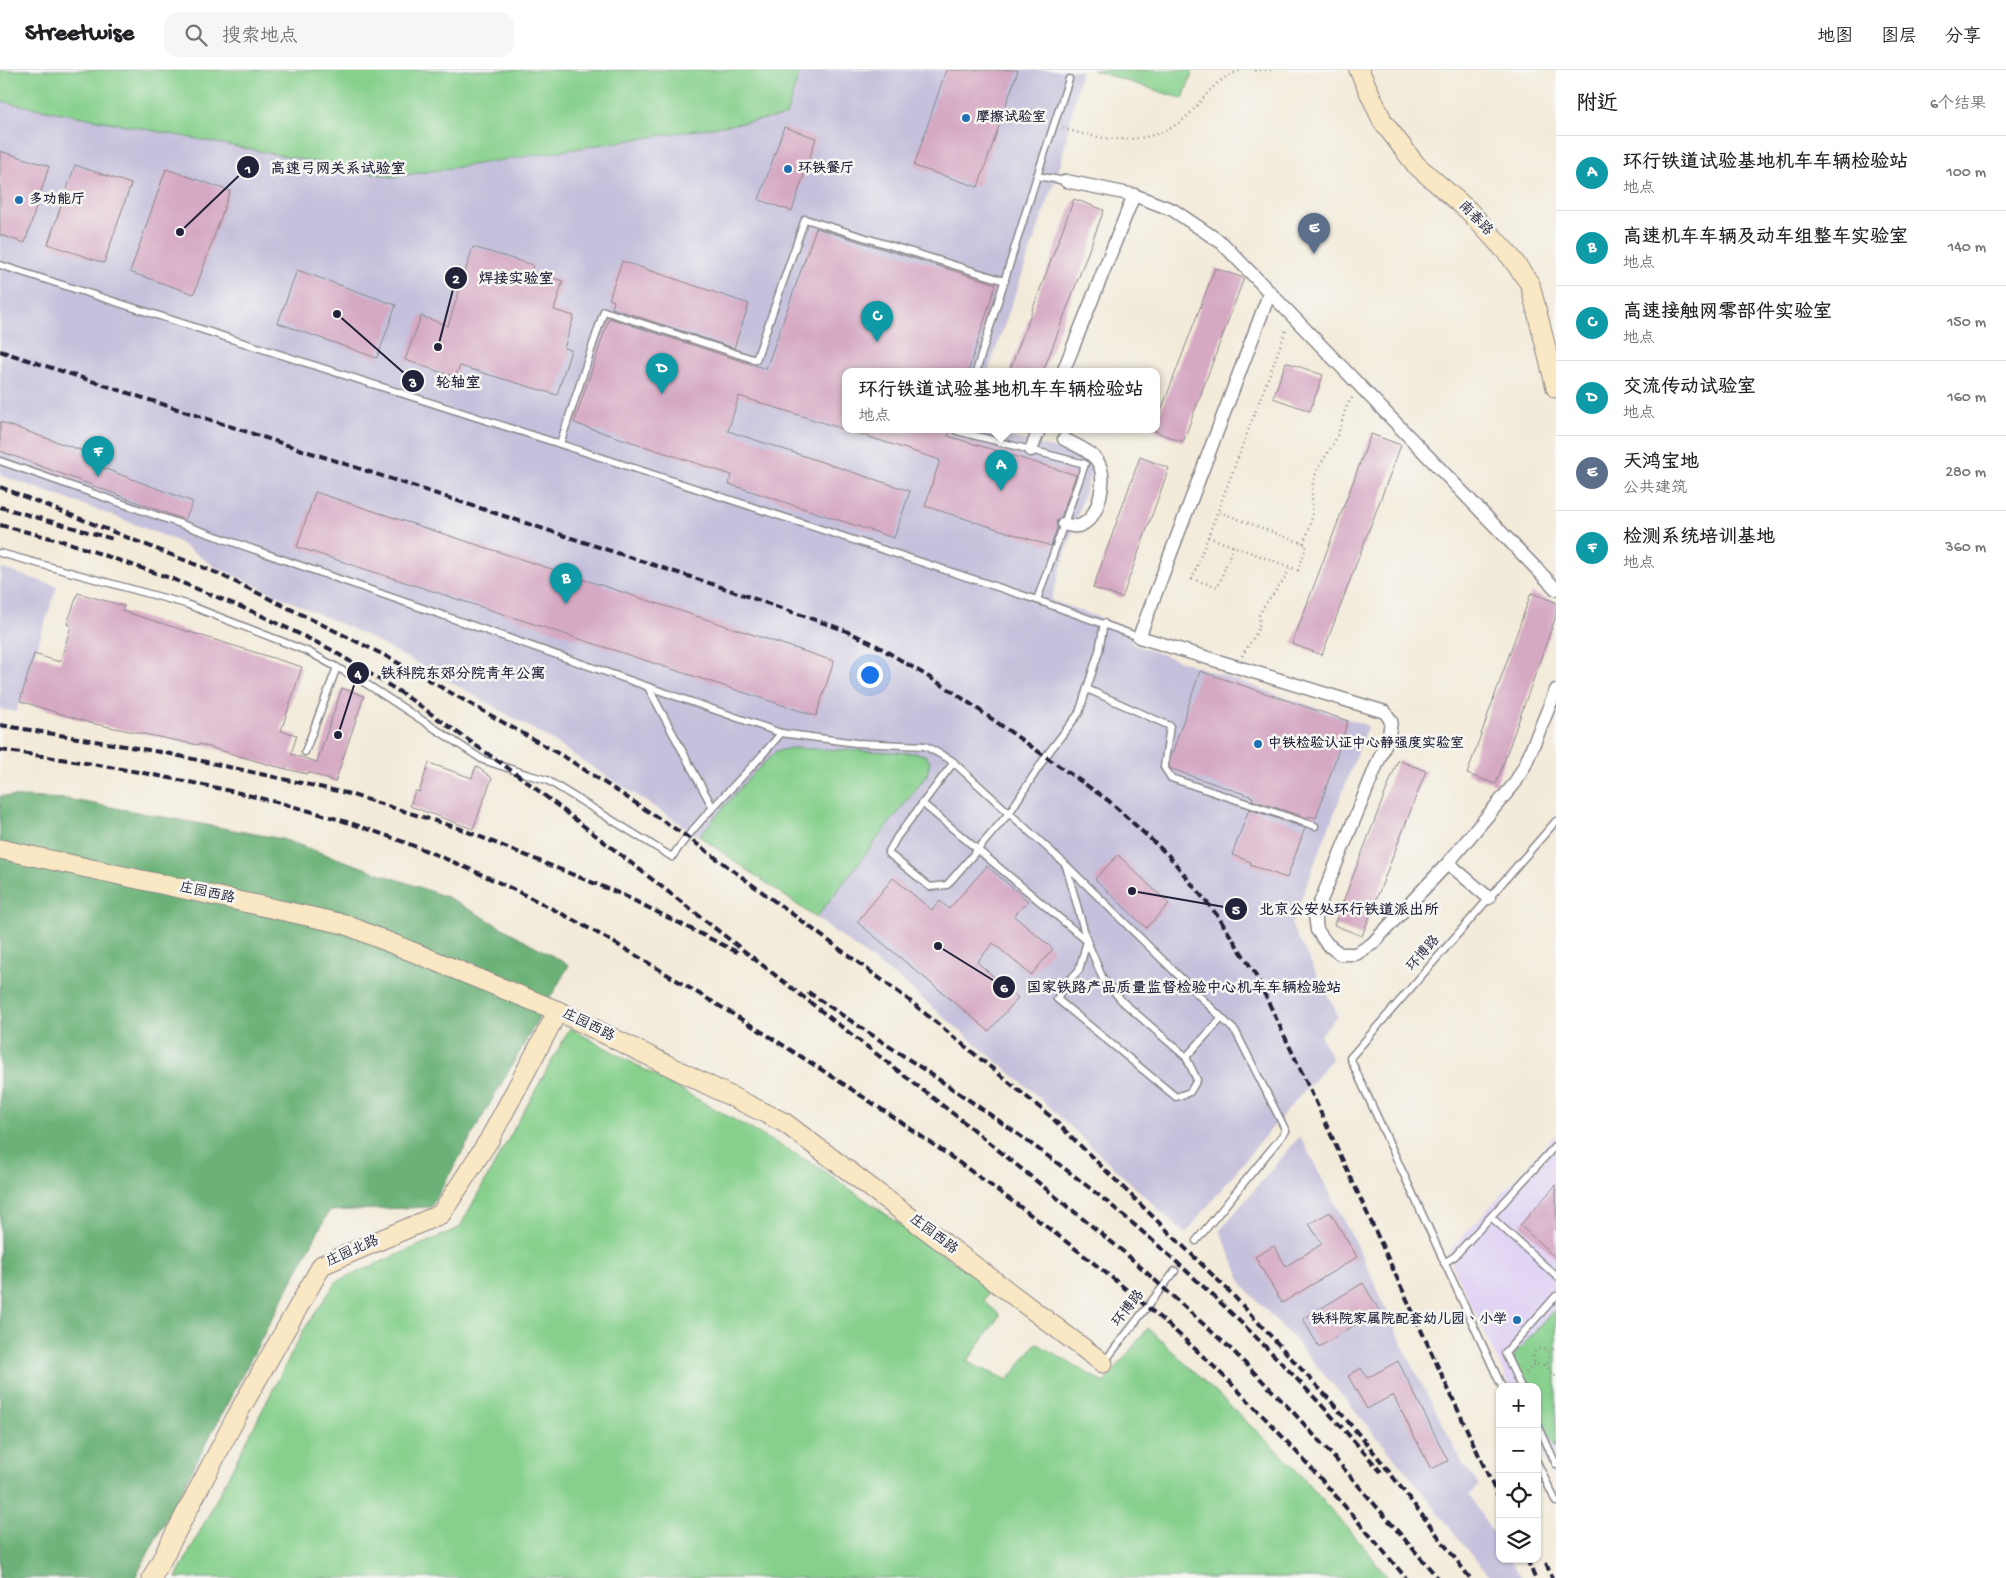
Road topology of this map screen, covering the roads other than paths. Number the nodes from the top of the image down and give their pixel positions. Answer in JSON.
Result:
{"nodes":[{"id":1,"x":1359,"y":70,"type":"edge"},
{"id":2,"x":1069,"y":79,"type":"dead end"},
{"id":3,"x":1037,"y":176,"type":"junction"},
{"id":4,"x":1066,"y":181,"type":"joint"},
{"id":5,"x":1134,"y":195,"type":"junction"},
{"id":6,"x":0,"y":265,"type":"edge"},
{"id":7,"x":1005,"y":281,"type":"junction"},
{"id":8,"x":1270,"y":292,"type":"junction"},
{"id":9,"x":977,"y":368,"type":"edge"},
{"id":10,"x":1065,"y":368,"type":"edge"},
{"id":11,"x":1556,"y":388,"type":"edge"},
{"id":12,"x":965,"y":433,"type":"edge"},
{"id":13,"x":1039,"y":433,"type":"edge"},
{"id":14,"x":1064,"y":439,"type":"dead end"},
{"id":15,"x":560,"y":444,"type":"junction"},
{"id":16,"x":1031,"y":450,"type":"junction"},
{"id":17,"x":0,"y":461,"type":"edge"},
{"id":18,"x":1064,"y":524,"type":"junction"},
{"id":19,"x":0,"y":553,"type":"edge"},
{"id":20,"x":1556,"y":589,"type":"edge"},
{"id":21,"x":1037,"y":600,"type":"junction"},
{"id":22,"x":1104,"y":624,"type":"junction"},
{"id":23,"x":1139,"y":636,"type":"junction"},
{"id":24,"x":337,"y":667,"type":"junction"},
{"id":25,"x":648,"y":687,"type":"junction"},
{"id":26,"x":1087,"y":689,"type":"junction"},
{"id":27,"x":1556,"y":690,"type":"edge"},
{"id":28,"x":781,"y":733,"type":"junction"},
{"id":29,"x":305,"y":752,"type":"dead end"},
{"id":30,"x":954,"y":762,"type":"junction"},
{"id":31,"x":922,"y":803,"type":"junction"},
{"id":32,"x":713,"y":808,"type":"junction"},
{"id":33,"x":1010,"y":812,"type":"junction"},
{"id":34,"x":1556,"y":821,"type":"edge"},
{"id":35,"x":1315,"y":826,"type":"dead end"},
{"id":36,"x":0,"y":849,"type":"edge"},
{"id":37,"x":978,"y":849,"type":"junction"},
{"id":38,"x":1448,"y":862,"type":"junction"},
{"id":39,"x":1065,"y":864,"type":"junction"},
{"id":40,"x":1489,"y":898,"type":"junction"},
{"id":41,"x":1087,"y":941,"type":"junction"},
{"id":42,"x":558,"y":1011,"type":"junction"},
{"id":43,"x":1222,"y":1018,"type":"junction"},
{"id":44,"x":1186,"y":1057,"type":"junction"},
{"id":45,"x":1556,"y":1145,"type":"edge"},
{"id":46,"x":1491,"y":1217,"type":"junction"},
{"id":47,"x":1196,"y":1241,"type":"dead end"},
{"id":48,"x":1444,"y":1263,"type":"junction"},
{"id":49,"x":1175,"y":1271,"type":"dead end"},
{"id":50,"x":1556,"y":1276,"type":"edge"},
{"id":51,"x":1556,"y":1296,"type":"edge"},
{"id":52,"x":1103,"y":1363,"type":"joint"},
{"id":53,"x":1500,"y":1383,"type":"edge"},
{"id":54,"x":1518,"y":1383,"type":"edge"},
{"id":55,"x":1539,"y":1428,"type":"edge"},
{"id":56,"x":1556,"y":1464,"type":"edge"},
{"id":57,"x":1541,"y":1470,"type":"edge"},
{"id":58,"x":1556,"y":1502,"type":"edge"},
{"id":59,"x":152,"y":1578,"type":"edge"}],
"edges":[{"from":1,"to":11,"type":"street","name":"南春路"},
{"from":2,"to":3,"type":"lane"},
{"from":3,"to":4,"type":"lane"},
{"from":3,"to":7,"type":"lane"},
{"from":4,"to":5,"type":"street"},
{"from":5,"to":8,"type":"street"},
{"from":5,"to":10,"type":"street"},
{"from":6,"to":15,"type":"lane"},
{"from":7,"to":9,"type":"lane"},
{"from":7,"to":15,"type":"lane"},
{"from":8,"to":20,"type":"street"},
{"from":8,"to":23,"type":"street"},
{"from":12,"to":16,"type":"lane"},
{"from":13,"to":16,"type":"street"},
{"from":14,"to":18,"type":"street"},
{"from":15,"to":21,"type":"lane"},
{"from":16,"to":18,"type":"lane"},
{"from":17,"to":25,"type":"lane"},
{"from":18,"to":21,"type":"lane"},
{"from":19,"to":24,"type":"lane"},
{"from":21,"to":22,"type":"lane"},
{"from":22,"to":23,"type":"lane"},
{"from":22,"to":26,"type":"lane"},
{"from":23,"to":38,"type":"street"},
{"from":24,"to":29,"type":"lane"},
{"from":24,"to":32,"type":"lane"},
{"from":25,"to":28,"type":"lane"},
{"from":25,"to":32,"type":"lane"},
{"from":26,"to":33,"type":"lane"},
{"from":26,"to":35,"type":"lane"},
{"from":27,"to":38,"type":"street"},
{"from":28,"to":30,"type":"lane"},
{"from":28,"to":32,"type":"lane"},
{"from":30,"to":31,"type":"lane"},
{"from":30,"to":33,"type":"lane"},
{"from":31,"to":37,"type":"lane"},
{"from":31,"to":37,"type":"lane"},
{"from":33,"to":37,"type":"lane"},
{"from":33,"to":39,"type":"lane"},
{"from":34,"to":40,"type":"lane","name":"环博路"},
{"from":36,"to":42,"type":"street","name":"庄园西路"},
{"from":37,"to":41,"type":"lane"},
{"from":38,"to":40,"type":"street"},
{"from":39,"to":41,"type":"lane"},
{"from":39,"to":43,"type":"lane"},
{"from":40,"to":48,"type":"lane","name":"环博路"},
{"from":41,"to":44,"type":"lane"},
{"from":41,"to":44,"type":"lane"},
{"from":42,"to":52,"type":"street","name":"庄园西路"},
{"from":42,"to":59,"type":"street","name":"庄园北路"},
{"from":43,"to":44,"type":"lane"},
{"from":43,"to":47,"type":"lane"},
{"from":45,"to":46,"type":"lane"},
{"from":46,"to":48,"type":"lane"},
{"from":46,"to":50,"type":"lane"},
{"from":48,"to":53,"type":"lane"},
{"from":49,"to":52,"type":"lane","name":"环博路"},
{"from":51,"to":54,"type":"lane"},
{"from":55,"to":56,"type":"lane"},
{"from":57,"to":58,"type":"lane"}]}
